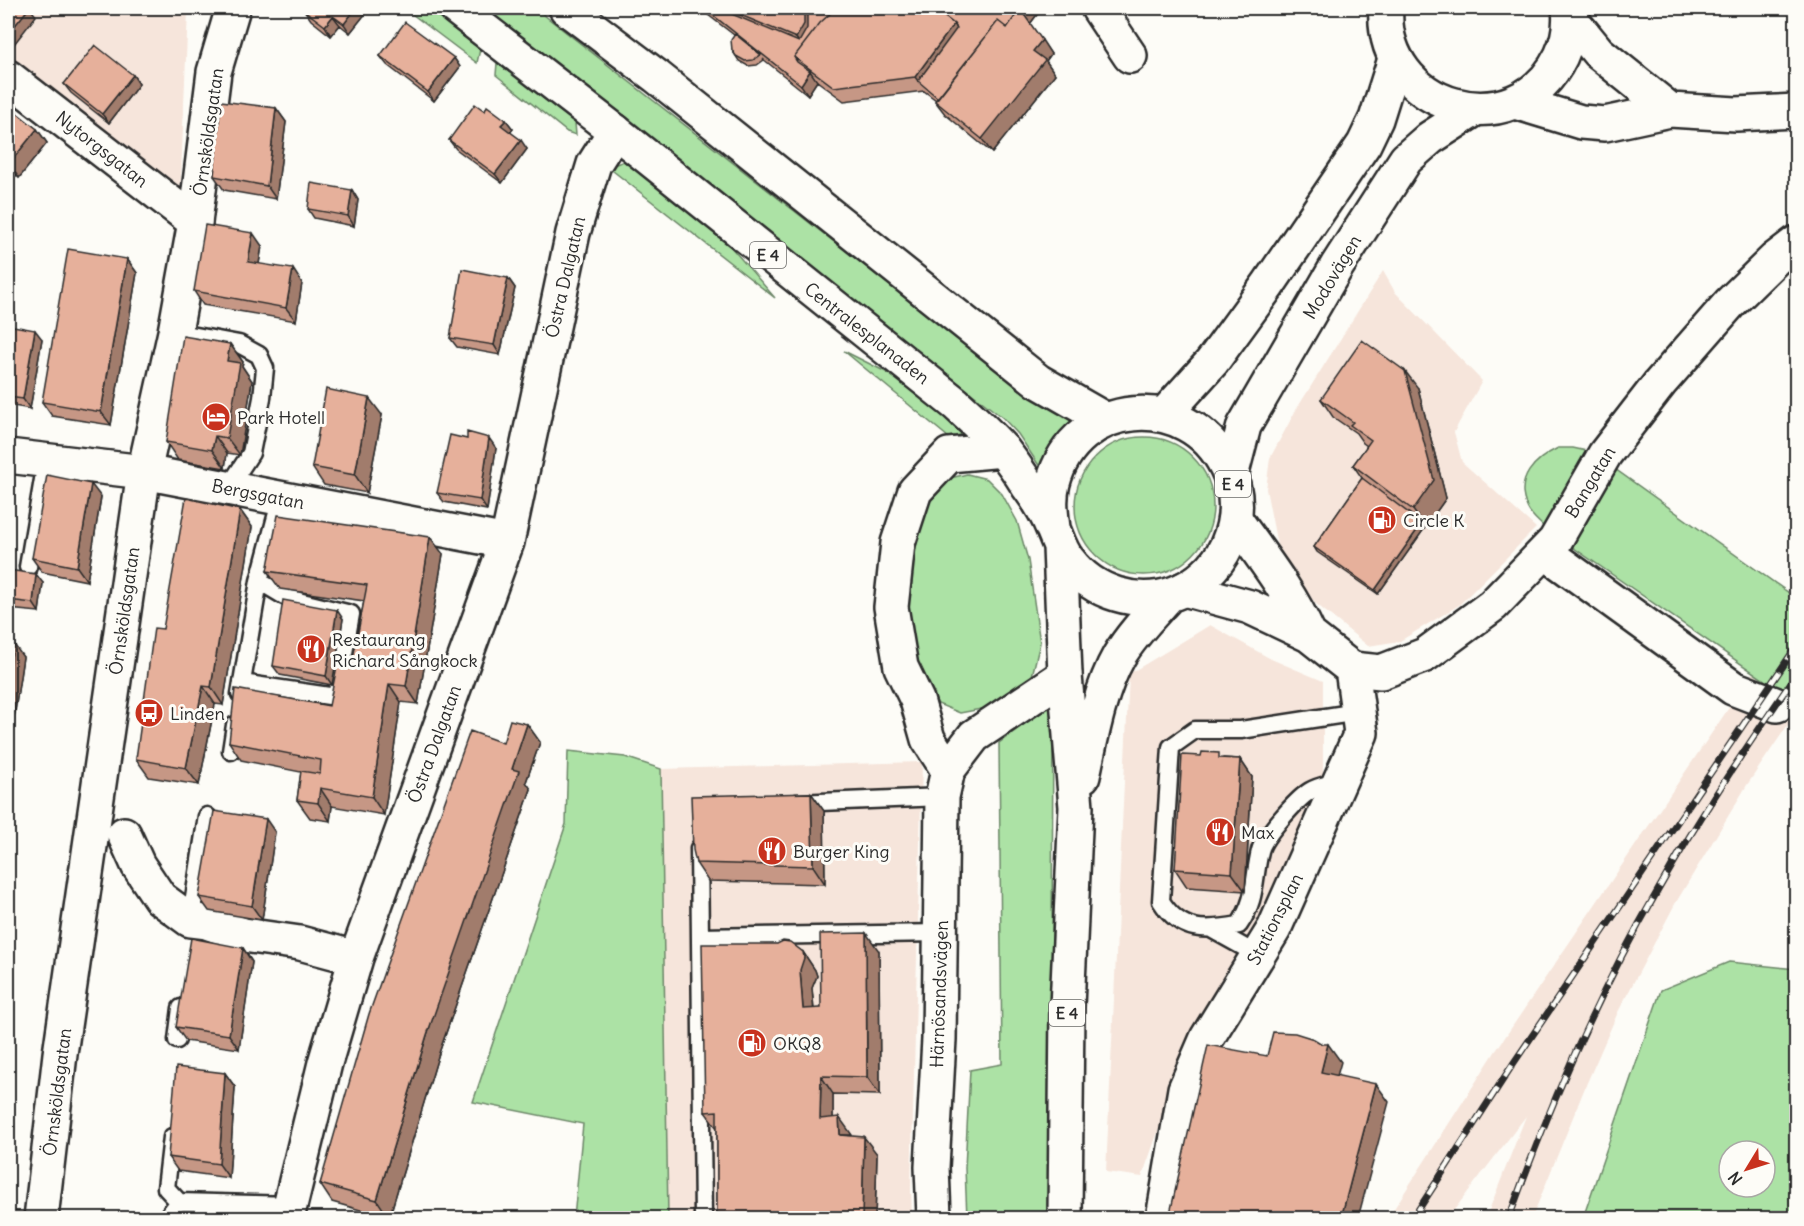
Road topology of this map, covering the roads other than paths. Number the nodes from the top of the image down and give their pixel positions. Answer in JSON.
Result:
{"nodes":[{"id":1,"x":233,"y":8,"type":"edge"},
{"id":2,"x":456,"y":8,"type":"edge"},
{"id":3,"x":566,"y":8,"type":"edge"},
{"id":4,"x":1098,"y":8,"type":"edge"},
{"id":5,"x":1386,"y":8,"type":"edge"},
{"id":6,"x":1570,"y":13,"type":"edge"},
{"id":7,"x":1130,"y":56,"type":"dead end"},
{"id":8,"x":1395,"y":59,"type":"junction"},
{"id":9,"x":8,"y":77,"type":"edge"},
{"id":10,"x":1515,"y":102,"type":"junction"},
{"id":11,"x":1474,"y":109,"type":"junction"},
{"id":12,"x":1670,"y":110,"type":"junction"},
{"id":13,"x":1797,"y":111,"type":"edge"},
{"id":14,"x":615,"y":131,"type":"junction"},
{"id":15,"x":195,"y":222,"type":"junction"},
{"id":16,"x":1797,"y":243,"type":"edge"},
{"id":17,"x":175,"y":332,"type":"junction"},
{"id":18,"x":1164,"y":415,"type":"junction"},
{"id":19,"x":1106,"y":420,"type":"junction"},
{"id":20,"x":1003,"y":450,"type":"junction"},
{"id":21,"x":8,"y":456,"type":"edge"},
{"id":22,"x":46,"y":462,"type":"junction"},
{"id":23,"x":144,"y":472,"type":"junction"},
{"id":24,"x":1231,"y":476,"type":"junction"},
{"id":25,"x":228,"y":488,"type":"junction"},
{"id":26,"x":281,"y":498,"type":"junction"},
{"id":27,"x":1235,"y":519,"type":"junction"},
{"id":28,"x":1056,"y":538,"type":"junction"},
{"id":29,"x":507,"y":542,"type":"junction"},
{"id":30,"x":1545,"y":552,"type":"junction"},
{"id":31,"x":28,"y":567,"type":"dead end"},
{"id":32,"x":259,"y":581,"type":"junction"},
{"id":33,"x":1176,"y":592,"type":"junction"},
{"id":34,"x":1309,"y":635,"type":"junction"},
{"id":35,"x":1352,"y":669,"type":"junction"},
{"id":36,"x":1065,"y":675,"type":"junction"},
{"id":37,"x":242,"y":683,"type":"junction"},
{"id":38,"x":1778,"y":705,"type":"dead end"},
{"id":39,"x":1358,"y":712,"type":"junction"},
{"id":40,"x":231,"y":751,"type":"edge"},
{"id":41,"x":1341,"y":780,"type":"junction"},
{"id":42,"x":945,"y":783,"type":"junction"},
{"id":43,"x":780,"y":803,"type":"edge"},
{"id":44,"x":1077,"y":807,"type":"junction"},
{"id":45,"x":207,"y":816,"type":"dead end"},
{"id":46,"x":699,"y":830,"type":"edge"},
{"id":47,"x":124,"y":834,"type":"dead end"},
{"id":48,"x":191,"y":928,"type":"junction"},
{"id":49,"x":1213,"y":930,"type":"junction"},
{"id":50,"x":941,"y":933,"type":"junction"},
{"id":51,"x":700,"y":937,"type":"junction"},
{"id":52,"x":1258,"y":955,"type":"junction"},
{"id":53,"x":356,"y":958,"type":"junction"},
{"id":54,"x":184,"y":994,"type":"edge"},
{"id":55,"x":177,"y":1040,"type":"edge"},
{"id":56,"x":174,"y":1120,"type":"edge"},
{"id":57,"x":179,"y":1202,"type":"junction"},
{"id":58,"x":289,"y":1211,"type":"edge"},
{"id":59,"x":41,"y":1218,"type":"edge"},
{"id":60,"x":166,"y":1218,"type":"edge"},
{"id":61,"x":703,"y":1218,"type":"edge"},
{"id":62,"x":934,"y":1218,"type":"edge"},
{"id":63,"x":1065,"y":1218,"type":"edge"},
{"id":64,"x":1163,"y":1218,"type":"edge"}],
"edges":[{"from":1,"to":15,"type":"main road","name":"Örnsköldsgatan"},
{"from":2,"to":14,"type":"main road","name":"Centralesplanaden","number":"E 4"},
{"from":3,"to":19,"type":"main road"},
{"from":4,"to":7,"type":"main road"},
{"from":5,"to":8,"type":"main road"},
{"from":6,"to":10,"type":"main road"},
{"from":6,"to":12,"type":"main road"},
{"from":8,"to":11,"type":"main road"},
{"from":8,"to":18,"type":"main road"},
{"from":9,"to":15,"type":"main road","name":"Nytorgsgatan"},
{"from":10,"to":11,"type":"main road"},
{"from":10,"to":12,"type":"main road"},
{"from":11,"to":24,"type":"main road","name":"Modovägen"},
{"from":12,"to":13,"type":"main road"},
{"from":14,"to":20,"type":"main road","name":"Centralesplanaden","number":"E 4"},
{"from":14,"to":29,"type":"main road","name":"Östra Dalgatan"},
{"from":15,"to":17,"type":"main road","name":"Örnsköldsgatan"},
{"from":16,"to":30,"type":"main road","name":"Bangatan"},
{"from":17,"to":23,"type":"main road","name":"Örnsköldsgatan"},
{"from":17,"to":25,"type":"lane"},
{"from":18,"to":19,"type":"main road","number":"E 4"},
{"from":18,"to":24,"type":"main road","number":"E 4"},
{"from":19,"to":28,"type":"main road","number":"E 4"},
{"from":20,"to":28,"type":"main road","name":"Centralesplanaden","number":"E 4"},
{"from":20,"to":42,"type":"main road"},
{"from":21,"to":22,"type":"main road","name":"Bergsgatan"},
{"from":22,"to":23,"type":"main road","name":"Bergsgatan"},
{"from":22,"to":31,"type":"lane"},
{"from":23,"to":25,"type":"main road","name":"Bergsgatan"},
{"from":23,"to":59,"type":"main road","name":"Örnsköldsgatan"},
{"from":24,"to":27,"type":"main road","number":"E 4"},
{"from":25,"to":26,"type":"main road","name":"Bergsgatan"},
{"from":26,"to":29,"type":"main road","name":"Bergsgatan"},
{"from":26,"to":32,"type":"lane"},
{"from":27,"to":33,"type":"main road","number":"E 4"},
{"from":27,"to":34,"type":"main road"},
{"from":28,"to":33,"type":"main road","number":"E 4"},
{"from":28,"to":36,"type":"main road","number":"E 4"},
{"from":29,"to":53,"type":"main road","name":"Östra Dalgatan"},
{"from":30,"to":35,"type":"main road","name":"Bangatan"},
{"from":30,"to":38,"type":"main road"},
{"from":32,"to":37,"type":"lane"},
{"from":32,"to":37,"type":"lane"},
{"from":33,"to":34,"type":"main road"},
{"from":33,"to":44,"type":"main road","number":"E 4"},
{"from":34,"to":35,"type":"main road"},
{"from":35,"to":39,"type":"main road","name":"Stationsplan"},
{"from":36,"to":42,"type":"main road"},
{"from":36,"to":44,"type":"main road","number":"E 4"},
{"from":37,"to":40,"type":"lane"},
{"from":39,"to":41,"type":"main road","name":"Stationsplan"},
{"from":39,"to":49,"type":"lane"},
{"from":41,"to":49,"type":"lane"},
{"from":41,"to":52,"type":"main road","name":"Stationsplan"},
{"from":42,"to":43,"type":"lane"},
{"from":42,"to":50,"type":"main road","name":"Härnösandsvägen"},
{"from":44,"to":63,"type":"main road","number":"E 4"},
{"from":45,"to":48,"type":"lane"},
{"from":46,"to":51,"type":"lane"},
{"from":47,"to":48,"type":"main road"},
{"from":48,"to":53,"type":"main road"},
{"from":49,"to":52,"type":"lane"},
{"from":50,"to":51,"type":"lane"},
{"from":50,"to":62,"type":"main road","name":"Härnösandsvägen"},
{"from":51,"to":61,"type":"lane"},
{"from":52,"to":64,"type":"main road","name":"Stationsplan"},
{"from":53,"to":58,"type":"main road","name":"Östra Dalgatan"},
{"from":54,"to":55,"type":"lane"},
{"from":56,"to":57,"type":"lane"},
{"from":57,"to":58,"type":"lane"},
{"from":57,"to":60,"type":"lane"}]}
